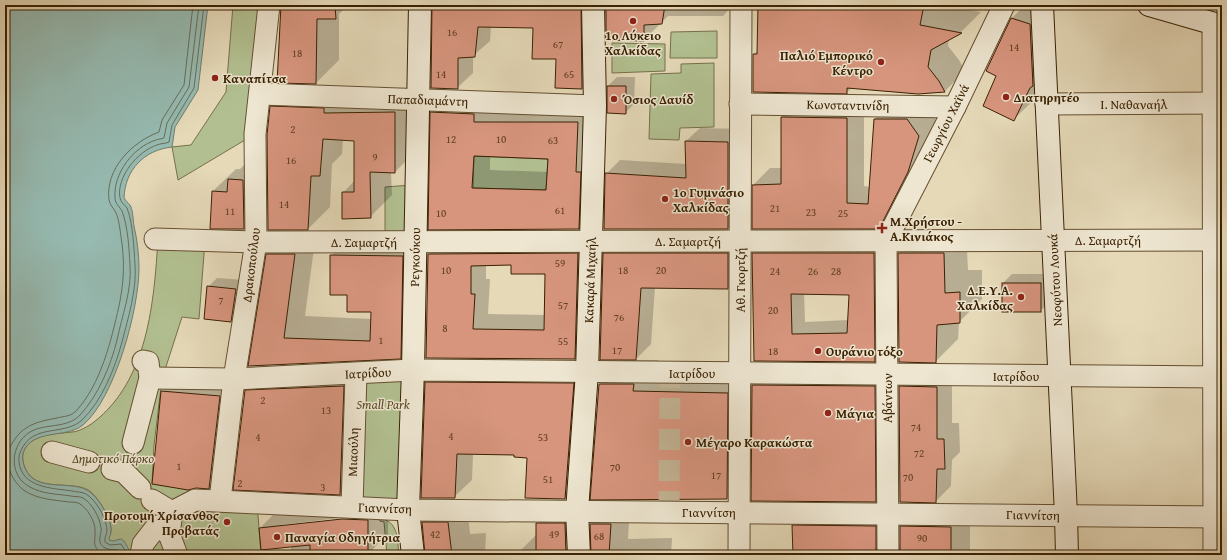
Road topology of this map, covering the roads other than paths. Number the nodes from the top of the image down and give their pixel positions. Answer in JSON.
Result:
{"nodes":[{"id":1,"x":269,"y":5,"type":"edge"},
{"id":2,"x":420,"y":5,"type":"edge"},
{"id":3,"x":594,"y":5,"type":"edge"},
{"id":4,"x":740,"y":5,"type":"edge"},
{"id":5,"x":1004,"y":5,"type":"edge"},
{"id":6,"x":1042,"y":5,"type":"edge"},
{"id":7,"x":1148,"y":5,"type":"edge"},
{"id":8,"x":1217,"y":25,"type":"edge"},
{"id":9,"x":261,"y":94,"type":"junction"},
{"id":10,"x":417,"y":100,"type":"junction"},
{"id":11,"x":1218,"y":103,"type":"edge"},
{"id":12,"x":740,"y":104,"type":"junction"},
{"id":13,"x":1046,"y":104,"type":"junction"},
{"id":14,"x":595,"y":106,"type":"junction"},
{"id":15,"x":955,"y":107,"type":"junction"},
{"id":16,"x":155,"y":239,"type":"dead end"},
{"id":17,"x":1053,"y":240,"type":"junction"},
{"id":18,"x":1218,"y":240,"type":"edge"},
{"id":19,"x":591,"y":241,"type":"junction"},
{"id":20,"x":740,"y":241,"type":"junction"},
{"id":21,"x":886,"y":241,"type":"junction"},
{"id":22,"x":256,"y":242,"type":"junction"},
{"id":23,"x":415,"y":242,"type":"junction"},
{"id":24,"x":413,"y":370,"type":"junction"},
{"id":25,"x":586,"y":372,"type":"junction"},
{"id":26,"x":739,"y":373,"type":"junction"},
{"id":27,"x":356,"y":374,"type":"junction"},
{"id":28,"x":887,"y":375,"type":"junction"},
{"id":29,"x":1059,"y":376,"type":"junction"},
{"id":30,"x":1218,"y":377,"type":"edge"},
{"id":31,"x":234,"y":379,"type":"junction"},
{"id":32,"x":63,"y":451,"type":"dead end"},
{"id":33,"x":89,"y":462,"type":"dead end"},
{"id":34,"x":220,"y":500,"type":"junction"},
{"id":35,"x":352,"y":507,"type":"junction"},
{"id":36,"x":408,"y":510,"type":"junction"},
{"id":37,"x":577,"y":511,"type":"junction"},
{"id":38,"x":172,"y":512,"type":"junction"},
{"id":39,"x":739,"y":512,"type":"junction"},
{"id":40,"x":888,"y":514,"type":"junction"},
{"id":41,"x":1066,"y":515,"type":"junction"},
{"id":42,"x":1218,"y":517,"type":"edge"},
{"id":43,"x":169,"y":534,"type":"junction"},
{"id":44,"x":142,"y":555,"type":"edge"},
{"id":45,"x":177,"y":555,"type":"edge"},
{"id":46,"x":413,"y":555,"type":"edge"},
{"id":47,"x":580,"y":555,"type":"edge"},
{"id":48,"x":739,"y":555,"type":"edge"},
{"id":49,"x":888,"y":555,"type":"edge"},
{"id":50,"x":1067,"y":555,"type":"edge"},
{"id":51,"x":1214,"y":555,"type":"edge"}],
"edges":[{"from":1,"to":9,"type":"street","name":"Δρακοπούλου"},
{"from":2,"to":10,"type":"main road","name":"Ρεγκούκου"},
{"from":3,"to":14,"type":"main road","name":"Κακαρά Μιχαήλ"},
{"from":4,"to":12,"type":"street","name":"Αθ. Γκορτζή"},
{"from":5,"to":15,"type":"street","name":"Γεωργίου Χαϊνά"},
{"from":6,"to":13,"type":"main road","name":"Νεοφύτου Λουκά"},
{"from":7,"to":8,"type":"main road"},
{"from":8,"to":11,"type":"street"},
{"from":9,"to":10,"type":"street","name":"Παπαδιαμάντη"},
{"from":9,"to":22,"type":"street","name":"Δρακοπούλου"},
{"from":10,"to":14,"type":"street","name":"Παπαδιαμάντη"},
{"from":10,"to":23,"type":"main road","name":"Ρεγκούκου"},
{"from":11,"to":13,"type":"street","name":"Ι. Ναθαναήλ"},
{"from":11,"to":18,"type":"street"},
{"from":12,"to":15,"type":"street","name":"Κωνσταντινίδη"},
{"from":12,"to":20,"type":"street","name":"Αθ. Γκορτζή"},
{"from":13,"to":17,"type":"main road","name":"Νεοφύτου Λουκά"},
{"from":14,"to":19,"type":"main road","name":"Κακαρά Μιχαήλ"},
{"from":15,"to":21,"type":"street","name":"Γεωργίου Χαϊνά"},
{"from":16,"to":22,"type":"street","name":"Δ. Σαμαρτζή"},
{"from":17,"to":18,"type":"street","name":"Δ. Σαμαρτζή"},
{"from":17,"to":21,"type":"street","name":"Δ. Σαμαρτζή"},
{"from":17,"to":29,"type":"main road","name":"Νεοφύτου Λουκά"},
{"from":18,"to":30,"type":"street"},
{"from":19,"to":20,"type":"street","name":"Δ. Σαμαρτζή"},
{"from":19,"to":23,"type":"street","name":"Δ. Σαμαρτζή"},
{"from":19,"to":25,"type":"main road","name":"Κακαρά Μιχαήλ"},
{"from":20,"to":21,"type":"street","name":"Δ. Σαμαρτζή"},
{"from":20,"to":26,"type":"street","name":"Αθ. Γκορτζή"},
{"from":21,"to":28,"type":"street","name":"Αβάντων"},
{"from":22,"to":23,"type":"street","name":"Δ. Σαμαρτζή"},
{"from":22,"to":31,"type":"street","name":"Δρακοπούλου"},
{"from":23,"to":24,"type":"main road","name":"Ρεγκούκου"},
{"from":24,"to":25,"type":"street","name":"Ιατρίδου"},
{"from":24,"to":27,"type":"street","name":"Ιατρίδου"},
{"from":24,"to":36,"type":"main road","name":"Ρεγκούκου"},
{"from":25,"to":26,"type":"street","name":"Ιατρίδου"},
{"from":25,"to":37,"type":"main road","name":"Κακαρά Μιχαήλ"},
{"from":26,"to":28,"type":"street","name":"Ιατρίδου"},
{"from":26,"to":39,"type":"street","name":"Αθ. Γκορτζή"},
{"from":27,"to":31,"type":"street","name":"Ιατρίδου"},
{"from":27,"to":35,"type":"street","name":"Μιαούλη"},
{"from":28,"to":29,"type":"street","name":"Ιατρίδου"},
{"from":28,"to":40,"type":"street","name":"Αβάντων"},
{"from":29,"to":30,"type":"street","name":"Ιατρίδου"},
{"from":29,"to":41,"type":"main road","name":"Νεοφύτου Λουκά"},
{"from":30,"to":42,"type":"street"},
{"from":31,"to":34,"type":"street","name":"Δρακοπούλου"},
{"from":31,"to":38,"type":"street","name":"Ιατρίδου"},
{"from":32,"to":33,"type":"street"},
{"from":34,"to":35,"type":"street","name":"Γιαννίτση"},
{"from":34,"to":38,"type":"street","name":"Γιαννίτση"},
{"from":35,"to":36,"type":"street","name":"Γιαννίτση"},
{"from":36,"to":37,"type":"street","name":"Γιαννίτση"},
{"from":36,"to":46,"type":"main road","name":"Ρεγκούκου"},
{"from":37,"to":39,"type":"street","name":"Γιαννίτση"},
{"from":37,"to":47,"type":"main road","name":"Κακαρά Μιχαήλ"},
{"from":38,"to":43,"type":"street"},
{"from":39,"to":40,"type":"street","name":"Γιαννίτση"},
{"from":39,"to":48,"type":"street","name":"Αθ. Γκορτζή"},
{"from":40,"to":41,"type":"street","name":"Γιαννίτση"},
{"from":40,"to":49,"type":"street","name":"Αβάντων"},
{"from":41,"to":42,"type":"street","name":"Γιαννίτση"},
{"from":41,"to":50,"type":"main road","name":"Νεοφύτου Λουκά"},
{"from":42,"to":51,"type":"street"},
{"from":43,"to":44,"type":"street"},
{"from":43,"to":45,"type":"street"}]}
